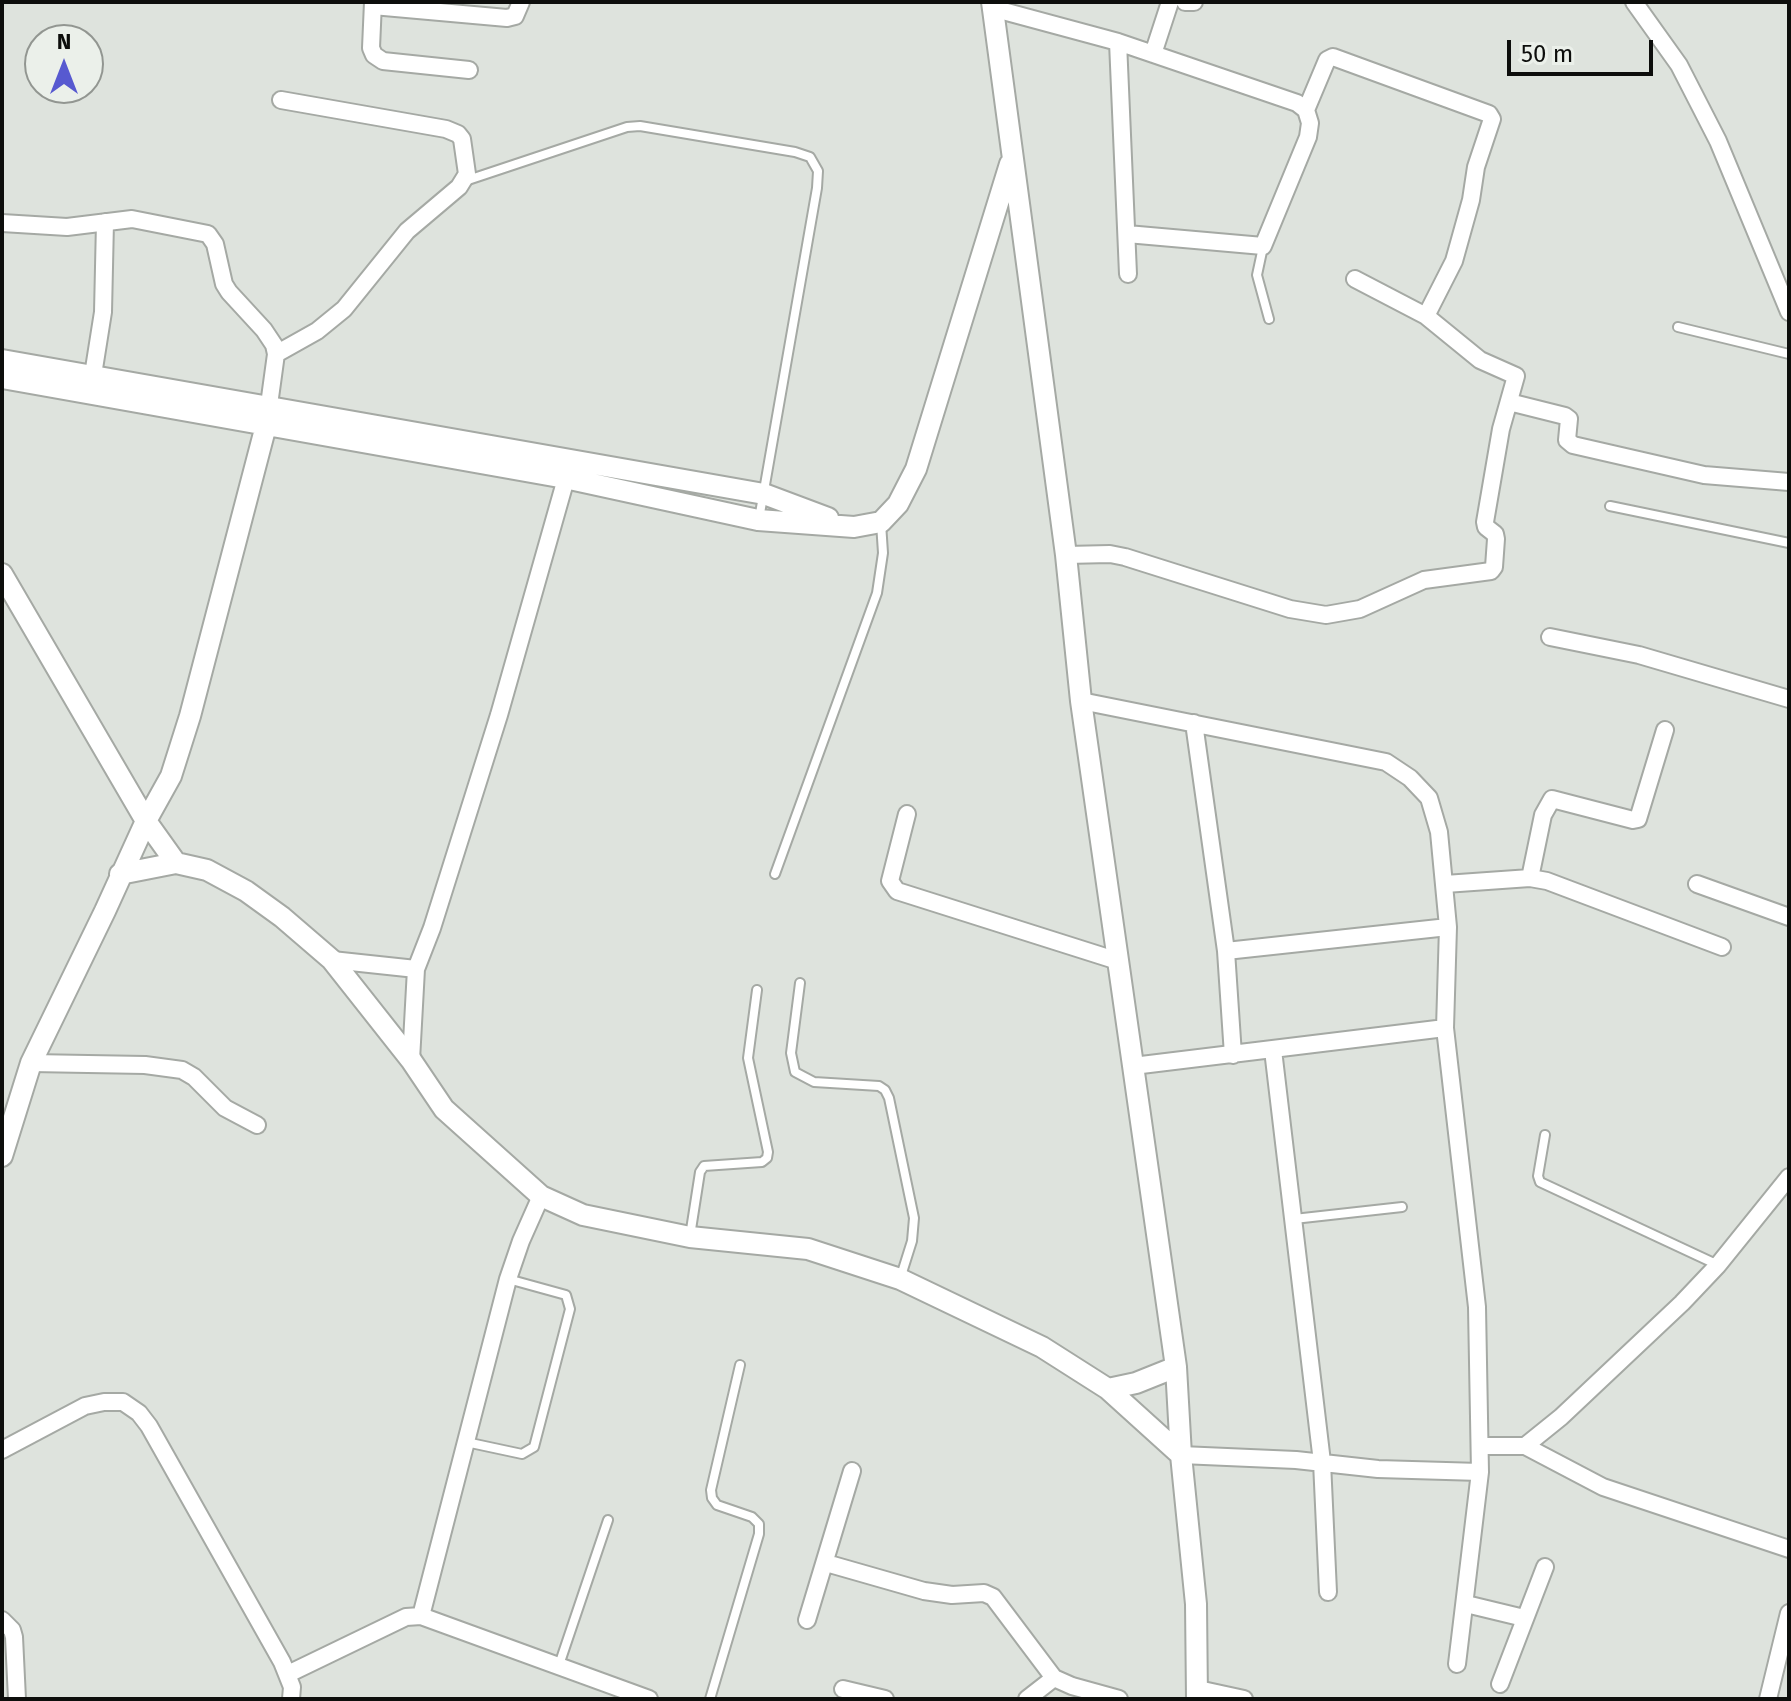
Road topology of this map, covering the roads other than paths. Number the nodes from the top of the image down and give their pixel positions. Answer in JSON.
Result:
{"nodes":[{"id":1,"x":521,"y":2,"type":"edge"},
{"id":2,"x":1170,"y":2,"type":"edge"},
{"id":3,"x":1185,"y":2,"type":"edge"},
{"id":4,"x":1194,"y":2,"type":"edge"},
{"id":5,"x":1634,"y":2,"type":"edge"},
{"id":6,"x":373,"y":4,"type":"edge"},
{"id":7,"x":992,"y":5,"type":"edge"},
{"id":8,"x":473,"y":9,"type":"edge"},
{"id":9,"x":1118,"y":42,"type":"junction"},
{"id":10,"x":1153,"y":54,"type":"junction"},
{"id":11,"x":469,"y":70,"type":"dead end"},
{"id":12,"x":281,"y":100,"type":"dead end"},
{"id":13,"x":1306,"y":110,"type":"junction"},
{"id":14,"x":1011,"y":159,"type":"junction"},
{"id":15,"x":465,"y":181,"type":"junction"},
{"id":16,"x":105,"y":222,"type":"junction"},
{"id":17,"x":2,"y":223,"type":"edge"},
{"id":18,"x":1127,"y":234,"type":"junction"},
{"id":19,"x":1263,"y":246,"type":"junction"},
{"id":20,"x":1128,"y":274,"type":"dead end"},
{"id":21,"x":1355,"y":279,"type":"dead end"},
{"id":22,"x":1789,"y":312,"type":"edge"},
{"id":23,"x":1426,"y":316,"type":"junction"},
{"id":24,"x":1269,"y":319,"type":"dead end"},
{"id":25,"x":1678,"y":327,"type":"dead end"},
{"id":26,"x":276,"y":354,"type":"junction"},
{"id":27,"x":1789,"y":354,"type":"edge"},
{"id":28,"x":2,"y":360,"type":"edge"},
{"id":29,"x":93,"y":375,"type":"junction"},
{"id":30,"x":2,"y":378,"type":"edge"},
{"id":31,"x":1509,"y":402,"type":"junction"},
{"id":32,"x":269,"y":412,"type":"junction"},
{"id":33,"x":568,"y":469,"type":"junction"},
{"id":34,"x":1789,"y":482,"type":"edge"},
{"id":35,"x":764,"y":494,"type":"junction"},
{"id":36,"x":1610,"y":506,"type":"dead end"},
{"id":37,"x":758,"y":520,"type":"junction"},
{"id":38,"x":881,"y":522,"type":"junction"},
{"id":39,"x":854,"y":527,"type":"junction"},
{"id":40,"x":1789,"y":543,"type":"edge"},
{"id":41,"x":1066,"y":555,"type":"junction"},
{"id":42,"x":2,"y":574,"type":"edge"},
{"id":43,"x":1550,"y":637,"type":"dead end"},
{"id":44,"x":1789,"y":699,"type":"edge"},
{"id":45,"x":1081,"y":701,"type":"junction"},
{"id":46,"x":1194,"y":723,"type":"junction"},
{"id":47,"x":1665,"y":730,"type":"dead end"},
{"id":48,"x":907,"y":814,"type":"dead end"},
{"id":49,"x":146,"y":821,"type":"junction"},
{"id":50,"x":176,"y":863,"type":"junction"},
{"id":51,"x":120,"y":874,"type":"junction"},
{"id":52,"x":775,"y":874,"type":"dead end"},
{"id":53,"x":1530,"y":878,"type":"junction"},
{"id":54,"x":1445,"y":884,"type":"junction"},
{"id":55,"x":1697,"y":884,"type":"dead end"},
{"id":56,"x":1789,"y":917,"type":"edge"},
{"id":57,"x":1448,"y":927,"type":"junction"},
{"id":58,"x":1722,"y":947,"type":"dead end"},
{"id":59,"x":1226,"y":951,"type":"junction"},
{"id":60,"x":332,"y":960,"type":"junction"},
{"id":61,"x":1118,"y":961,"type":"junction"},
{"id":62,"x":416,"y":969,"type":"junction"},
{"id":63,"x":800,"y":983,"type":"dead end"},
{"id":64,"x":757,"y":990,"type":"dead end"},
{"id":65,"x":1445,"y":1028,"type":"junction"},
{"id":66,"x":1273,"y":1050,"type":"junction"},
{"id":67,"x":1233,"y":1055,"type":"junction"},
{"id":68,"x":411,"y":1060,"type":"junction"},
{"id":69,"x":31,"y":1063,"type":"junction"},
{"id":70,"x":1133,"y":1066,"type":"junction"},
{"id":71,"x":257,"y":1125,"type":"dead end"},
{"id":72,"x":1545,"y":1135,"type":"dead end"},
{"id":73,"x":2,"y":1156,"type":"edge"},
{"id":74,"x":1789,"y":1177,"type":"edge"},
{"id":75,"x":541,"y":1196,"type":"junction"},
{"id":76,"x":1402,"y":1207,"type":"dead end"},
{"id":77,"x":1294,"y":1219,"type":"junction"},
{"id":78,"x":690,"y":1237,"type":"junction"},
{"id":79,"x":1718,"y":1265,"type":"junction"},
{"id":80,"x":508,"y":1279,"type":"junction"},
{"id":81,"x":900,"y":1279,"type":"junction"},
{"id":82,"x":740,"y":1365,"type":"dead end"},
{"id":83,"x":1176,"y":1367,"type":"junction"},
{"id":84,"x":1108,"y":1389,"type":"junction"},
{"id":85,"x":466,"y":1442,"type":"junction"},
{"id":86,"x":1480,"y":1446,"type":"junction"},
{"id":87,"x":1525,"y":1446,"type":"junction"},
{"id":88,"x":2,"y":1450,"type":"edge"},
{"id":89,"x":1181,"y":1455,"type":"junction"},
{"id":90,"x":1322,"y":1462,"type":"junction"},
{"id":91,"x":852,"y":1471,"type":"dead end"},
{"id":92,"x":1480,"y":1472,"type":"junction"},
{"id":93,"x":608,"y":1520,"type":"dead end"},
{"id":94,"x":1789,"y":1549,"type":"edge"},
{"id":95,"x":826,"y":1563,"type":"junction"},
{"id":96,"x":1545,"y":1567,"type":"dead end"},
{"id":97,"x":1328,"y":1592,"type":"dead end"},
{"id":98,"x":1466,"y":1604,"type":"junction"},
{"id":99,"x":1789,"y":1613,"type":"edge"},
{"id":100,"x":421,"y":1616,"type":"junction"},
{"id":101,"x":1524,"y":1618,"type":"junction"},
{"id":102,"x":2,"y":1620,"type":"edge"},
{"id":103,"x":807,"y":1620,"type":"dead end"},
{"id":104,"x":1457,"y":1664,"type":"dead end"},
{"id":105,"x":559,"y":1665,"type":"junction"},
{"id":106,"x":288,"y":1674,"type":"junction"},
{"id":107,"x":1054,"y":1678,"type":"junction"},
{"id":108,"x":1500,"y":1684,"type":"dead end"},
{"id":109,"x":843,"y":1689,"type":"dead end"},
{"id":110,"x":1197,"y":1694,"type":"edge"},
{"id":111,"x":17,"y":1699,"type":"edge"},
{"id":112,"x":291,"y":1699,"type":"edge"},
{"id":113,"x":649,"y":1699,"type":"edge"},
{"id":114,"x":710,"y":1699,"type":"edge"},
{"id":115,"x":885,"y":1699,"type":"edge"},
{"id":116,"x":1027,"y":1699,"type":"edge"},
{"id":117,"x":1119,"y":1699,"type":"edge"},
{"id":118,"x":1244,"y":1699,"type":"edge"},
{"id":119,"x":1768,"y":1699,"type":"edge"}],
"edges":[{"from":1,"to":8,"type":"street"},
{"from":2,"to":10,"type":"street"},
{"from":3,"to":4,"type":"street"},
{"from":5,"to":22,"type":"street"},
{"from":6,"to":8,"type":"street"},
{"from":6,"to":11,"type":"street"},
{"from":7,"to":9,"type":"street"},
{"from":7,"to":14,"type":"street"},
{"from":9,"to":10,"type":"street"},
{"from":9,"to":18,"type":"street"},
{"from":10,"to":13,"type":"street"},
{"from":12,"to":15,"type":"street"},
{"from":13,"to":19,"type":"street"},
{"from":13,"to":23,"type":"street"},
{"from":14,"to":38,"type":"street"},
{"from":14,"to":41,"type":"street"},
{"from":15,"to":26,"type":"street"},
{"from":15,"to":35,"type":"lane"},
{"from":16,"to":17,"type":"street"},
{"from":16,"to":26,"type":"street"},
{"from":16,"to":29,"type":"street"},
{"from":18,"to":19,"type":"street"},
{"from":18,"to":20,"type":"street"},
{"from":19,"to":24,"type":"lane"},
{"from":21,"to":23,"type":"street"},
{"from":23,"to":31,"type":"street"},
{"from":25,"to":27,"type":"lane"},
{"from":26,"to":32,"type":"street"},
{"from":28,"to":29,"type":"street"},
{"from":29,"to":32,"type":"street"},
{"from":30,"to":32,"type":"street"},
{"from":31,"to":34,"type":"street"},
{"from":31,"to":41,"type":"street"},
{"from":32,"to":33,"type":"street"},
{"from":32,"to":49,"type":"street"},
{"from":33,"to":35,"type":"street"},
{"from":33,"to":37,"type":"street"},
{"from":33,"to":62,"type":"street"},
{"from":35,"to":37,"type":"lane"},
{"from":35,"to":39,"type":"street"},
{"from":36,"to":40,"type":"lane"},
{"from":37,"to":39,"type":"street"},
{"from":38,"to":39,"type":"street"},
{"from":38,"to":52,"type":"lane"},
{"from":41,"to":45,"type":"street"},
{"from":42,"to":49,"type":"street"},
{"from":43,"to":44,"type":"street"},
{"from":45,"to":46,"type":"street"},
{"from":45,"to":61,"type":"street"},
{"from":46,"to":54,"type":"street"},
{"from":46,"to":59,"type":"street"},
{"from":47,"to":53,"type":"street"},
{"from":48,"to":61,"type":"street"},
{"from":49,"to":50,"type":"street"},
{"from":49,"to":51,"type":"street"},
{"from":50,"to":51,"type":"street"},
{"from":50,"to":60,"type":"street"},
{"from":51,"to":69,"type":"street"},
{"from":53,"to":54,"type":"street"},
{"from":53,"to":58,"type":"street"},
{"from":54,"to":57,"type":"street"},
{"from":55,"to":56,"type":"street"},
{"from":57,"to":59,"type":"street"},
{"from":57,"to":65,"type":"street"},
{"from":59,"to":67,"type":"street"},
{"from":60,"to":62,"type":"street"},
{"from":60,"to":68,"type":"street"},
{"from":61,"to":70,"type":"street"},
{"from":62,"to":68,"type":"street"},
{"from":63,"to":81,"type":"lane"},
{"from":64,"to":78,"type":"lane"},
{"from":65,"to":66,"type":"street"},
{"from":65,"to":86,"type":"street"},
{"from":66,"to":67,"type":"street"},
{"from":66,"to":77,"type":"street"},
{"from":67,"to":70,"type":"street"},
{"from":68,"to":75,"type":"street"},
{"from":69,"to":71,"type":"street"},
{"from":69,"to":73,"type":"street"},
{"from":70,"to":83,"type":"street"},
{"from":72,"to":79,"type":"lane"},
{"from":74,"to":79,"type":"street"},
{"from":75,"to":78,"type":"street"},
{"from":75,"to":80,"type":"street"},
{"from":76,"to":77,"type":"lane"},
{"from":77,"to":90,"type":"street"},
{"from":78,"to":81,"type":"street"},
{"from":79,"to":87,"type":"street"},
{"from":80,"to":85,"type":"street"},
{"from":80,"to":85,"type":"lane"},
{"from":81,"to":84,"type":"street"},
{"from":82,"to":114,"type":"lane"},
{"from":83,"to":84,"type":"street"},
{"from":83,"to":89,"type":"street"},
{"from":84,"to":89,"type":"street"},
{"from":85,"to":100,"type":"street"},
{"from":86,"to":87,"type":"street"},
{"from":86,"to":92,"type":"street"},
{"from":87,"to":94,"type":"street"},
{"from":88,"to":106,"type":"street"},
{"from":89,"to":90,"type":"street"},
{"from":89,"to":110,"type":"street"},
{"from":90,"to":92,"type":"street"},
{"from":90,"to":97,"type":"street"},
{"from":91,"to":95,"type":"street"},
{"from":92,"to":98,"type":"street"},
{"from":93,"to":105,"type":"lane"},
{"from":95,"to":103,"type":"street"},
{"from":95,"to":107,"type":"street"},
{"from":96,"to":101,"type":"street"},
{"from":98,"to":101,"type":"street"},
{"from":98,"to":104,"type":"street"},
{"from":99,"to":119,"type":"street"},
{"from":100,"to":105,"type":"street"},
{"from":100,"to":106,"type":"street"},
{"from":101,"to":108,"type":"street"},
{"from":102,"to":111,"type":"street"},
{"from":105,"to":113,"type":"street"},
{"from":106,"to":112,"type":"street"},
{"from":107,"to":116,"type":"street"},
{"from":107,"to":117,"type":"street"},
{"from":109,"to":115,"type":"street"},
{"from":110,"to":118,"type":"street"}]}
